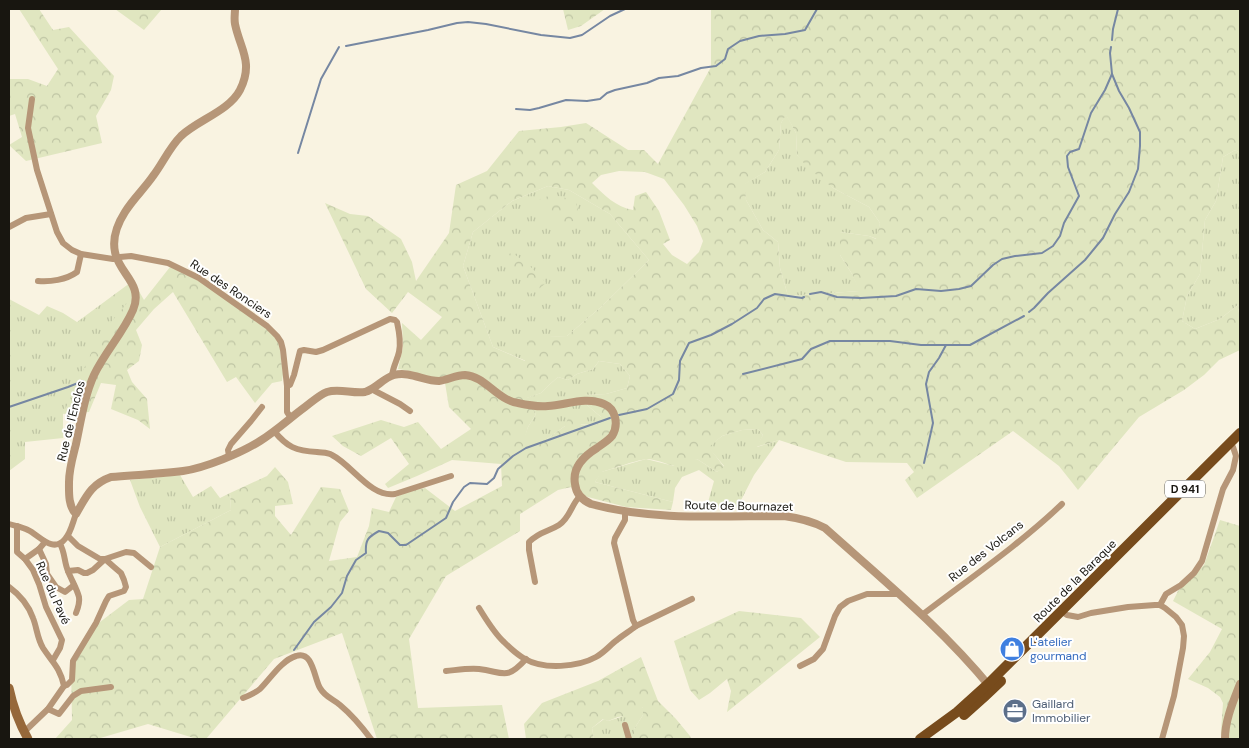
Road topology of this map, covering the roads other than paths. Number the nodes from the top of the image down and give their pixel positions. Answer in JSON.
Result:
{"nodes":[{"id":1,"x":235,"y":9,"type":"edge"},
{"id":2,"x":32,"y":99,"type":"dead end"},
{"id":3,"x":51,"y":214,"type":"junction"},
{"id":4,"x":9,"y":227,"type":"edge"},
{"id":5,"x":80,"y":254,"type":"junction"},
{"id":6,"x":117,"y":258,"type":"junction"},
{"id":7,"x":38,"y":281,"type":"dead end"},
{"id":8,"x":392,"y":376,"type":"junction"},
{"id":9,"x":287,"y":386,"type":"junction"},
{"id":10,"x":374,"y":388,"type":"junction"},
{"id":11,"x":262,"y":407,"type":"dead end"},
{"id":12,"x":410,"y":411,"type":"dead end"},
{"id":13,"x":291,"y":418,"type":"junction"},
{"id":14,"x":274,"y":431,"type":"junction"},
{"id":15,"x":1240,"y":433,"type":"edge"},
{"id":16,"x":1234,"y":444,"type":"edge"},
{"id":17,"x":229,"y":456,"type":"junction"},
{"id":18,"x":451,"y":476,"type":"dead end"},
{"id":19,"x":580,"y":496,"type":"junction"},
{"id":20,"x":1062,"y":504,"type":"dead end"},
{"id":21,"x":625,"y":512,"type":"junction"},
{"id":22,"x":76,"y":514,"type":"junction"},
{"id":23,"x":9,"y":524,"type":"edge"},
{"id":24,"x":17,"y":526,"type":"junction"},
{"id":25,"x":68,"y":536,"type":"junction"},
{"id":26,"x":45,"y":542,"type":"junction"},
{"id":27,"x":60,"y":544,"type":"junction"},
{"id":28,"x":39,"y":549,"type":"junction"},
{"id":29,"x":25,"y":559,"type":"junction"},
{"id":30,"x":104,"y":559,"type":"junction"},
{"id":31,"x":151,"y":566,"type":"dead end"},
{"id":32,"x":68,"y":571,"type":"junction"},
{"id":33,"x":535,"y":582,"type":"dead end"},
{"id":34,"x":74,"y":585,"type":"junction"},
{"id":35,"x":9,"y":587,"type":"edge"},
{"id":36,"x":899,"y":594,"type":"junction"},
{"id":37,"x":692,"y":599,"type":"dead end"},
{"id":38,"x":1160,"y":605,"type":"junction"},
{"id":39,"x":478,"y":608,"type":"dead end"},
{"id":40,"x":76,"y":613,"type":"dead end"},
{"id":41,"x":1064,"y":613,"type":"junction"},
{"id":42,"x":922,"y":615,"type":"junction"},
{"id":43,"x":636,"y":626,"type":"junction"},
{"id":44,"x":526,"y":659,"type":"junction"},
{"id":45,"x":53,"y":660,"type":"junction"},
{"id":46,"x":800,"y":666,"type":"dead end"},
{"id":47,"x":446,"y":671,"type":"dead end"},
{"id":48,"x":1240,"y":684,"type":"edge"},
{"id":49,"x":64,"y":686,"type":"junction"},
{"id":50,"x":111,"y":687,"type":"dead end"},
{"id":51,"x":990,"y":687,"type":"junction"},
{"id":52,"x":9,"y":688,"type":"edge"},
{"id":53,"x":243,"y":698,"type":"dead end"},
{"id":54,"x":48,"y":709,"type":"junction"},
{"id":55,"x":625,"y":725,"type":"dead end"},
{"id":56,"x":26,"y":736,"type":"edge"},
{"id":57,"x":371,"y":739,"type":"edge"},
{"id":58,"x":629,"y":739,"type":"edge"},
{"id":59,"x":920,"y":739,"type":"edge"},
{"id":60,"x":931,"y":739,"type":"edge"},
{"id":61,"x":1162,"y":739,"type":"edge"},
{"id":62,"x":1226,"y":739,"type":"edge"}],
"edges":[{"from":1,"to":6,"type":"street"},
{"from":2,"to":3,"type":"street"},
{"from":3,"to":4,"type":"street"},
{"from":3,"to":5,"type":"street"},
{"from":5,"to":6,"type":"street","name":"Rue des Ronciers"},
{"from":5,"to":7,"type":"street"},
{"from":6,"to":9,"type":"street","name":"Rue des Ronciers"},
{"from":6,"to":22,"type":"street","name":"Rue de l'Enclos"},
{"from":8,"to":9,"type":"street"},
{"from":8,"to":10,"type":"street"},
{"from":8,"to":19,"type":"street"},
{"from":9,"to":13,"type":"street","name":"Rue des Ronciers"},
{"from":10,"to":12,"type":"street"},
{"from":10,"to":13,"type":"street"},
{"from":11,"to":17,"type":"street"},
{"from":13,"to":14,"type":"street"},
{"from":14,"to":17,"type":"street"},
{"from":14,"to":18,"type":"street"},
{"from":15,"to":16,"type":"main road","name":"Route de la Baraque","number":"D 941"},
{"from":16,"to":38,"type":"street"},
{"from":16,"to":41,"type":"main road","name":"Route de la Baraque","number":"D 941"},
{"from":17,"to":22,"type":"street"},
{"from":19,"to":21,"type":"street","name":"Route de Bournazet"},
{"from":19,"to":33,"type":"street"},
{"from":20,"to":42,"type":"street","name":"Rue des Volcans"},
{"from":21,"to":36,"type":"street","name":"Route de Bournazet"},
{"from":21,"to":43,"type":"street"},
{"from":22,"to":25,"type":"street"},
{"from":23,"to":24,"type":"street"},
{"from":24,"to":26,"type":"street"},
{"from":24,"to":29,"type":"street"},
{"from":25,"to":27,"type":"street"},
{"from":25,"to":30,"type":"street"},
{"from":26,"to":27,"type":"street"},
{"from":26,"to":28,"type":"street","name":"Rue du Pavé"},
{"from":27,"to":32,"type":"street"},
{"from":28,"to":29,"type":"street","name":"Rue du Pavé"},
{"from":28,"to":34,"type":"street"},
{"from":29,"to":45,"type":"street","name":"Rue du Pavé"},
{"from":30,"to":31,"type":"street"},
{"from":30,"to":32,"type":"street"},
{"from":30,"to":49,"type":"street"},
{"from":32,"to":34,"type":"street"},
{"from":34,"to":40,"type":"street"},
{"from":35,"to":45,"type":"street"},
{"from":36,"to":42,"type":"street","name":"Route de Bournazet"},
{"from":36,"to":46,"type":"street"},
{"from":37,"to":43,"type":"street"},
{"from":38,"to":41,"type":"street"},
{"from":38,"to":61,"type":"street"},
{"from":39,"to":44,"type":"street"},
{"from":41,"to":51,"type":"main road","name":"Route de la Baraque","number":"D 941"},
{"from":42,"to":51,"type":"street","name":"Route de Bournazet"},
{"from":43,"to":44,"type":"street"},
{"from":44,"to":47,"type":"street"},
{"from":45,"to":49,"type":"street"},
{"from":48,"to":62,"type":"street"},
{"from":49,"to":54,"type":"street"},
{"from":50,"to":54,"type":"street"},
{"from":51,"to":59,"type":"main road","name":"Route de la Baraque","number":"D 941"},
{"from":51,"to":60,"type":"main road","name":"Route de la Baraque","number":"D 941"},
{"from":52,"to":56,"type":"main road"},
{"from":53,"to":57,"type":"street"},
{"from":54,"to":56,"type":"street"},
{"from":55,"to":58,"type":"street"}]}
